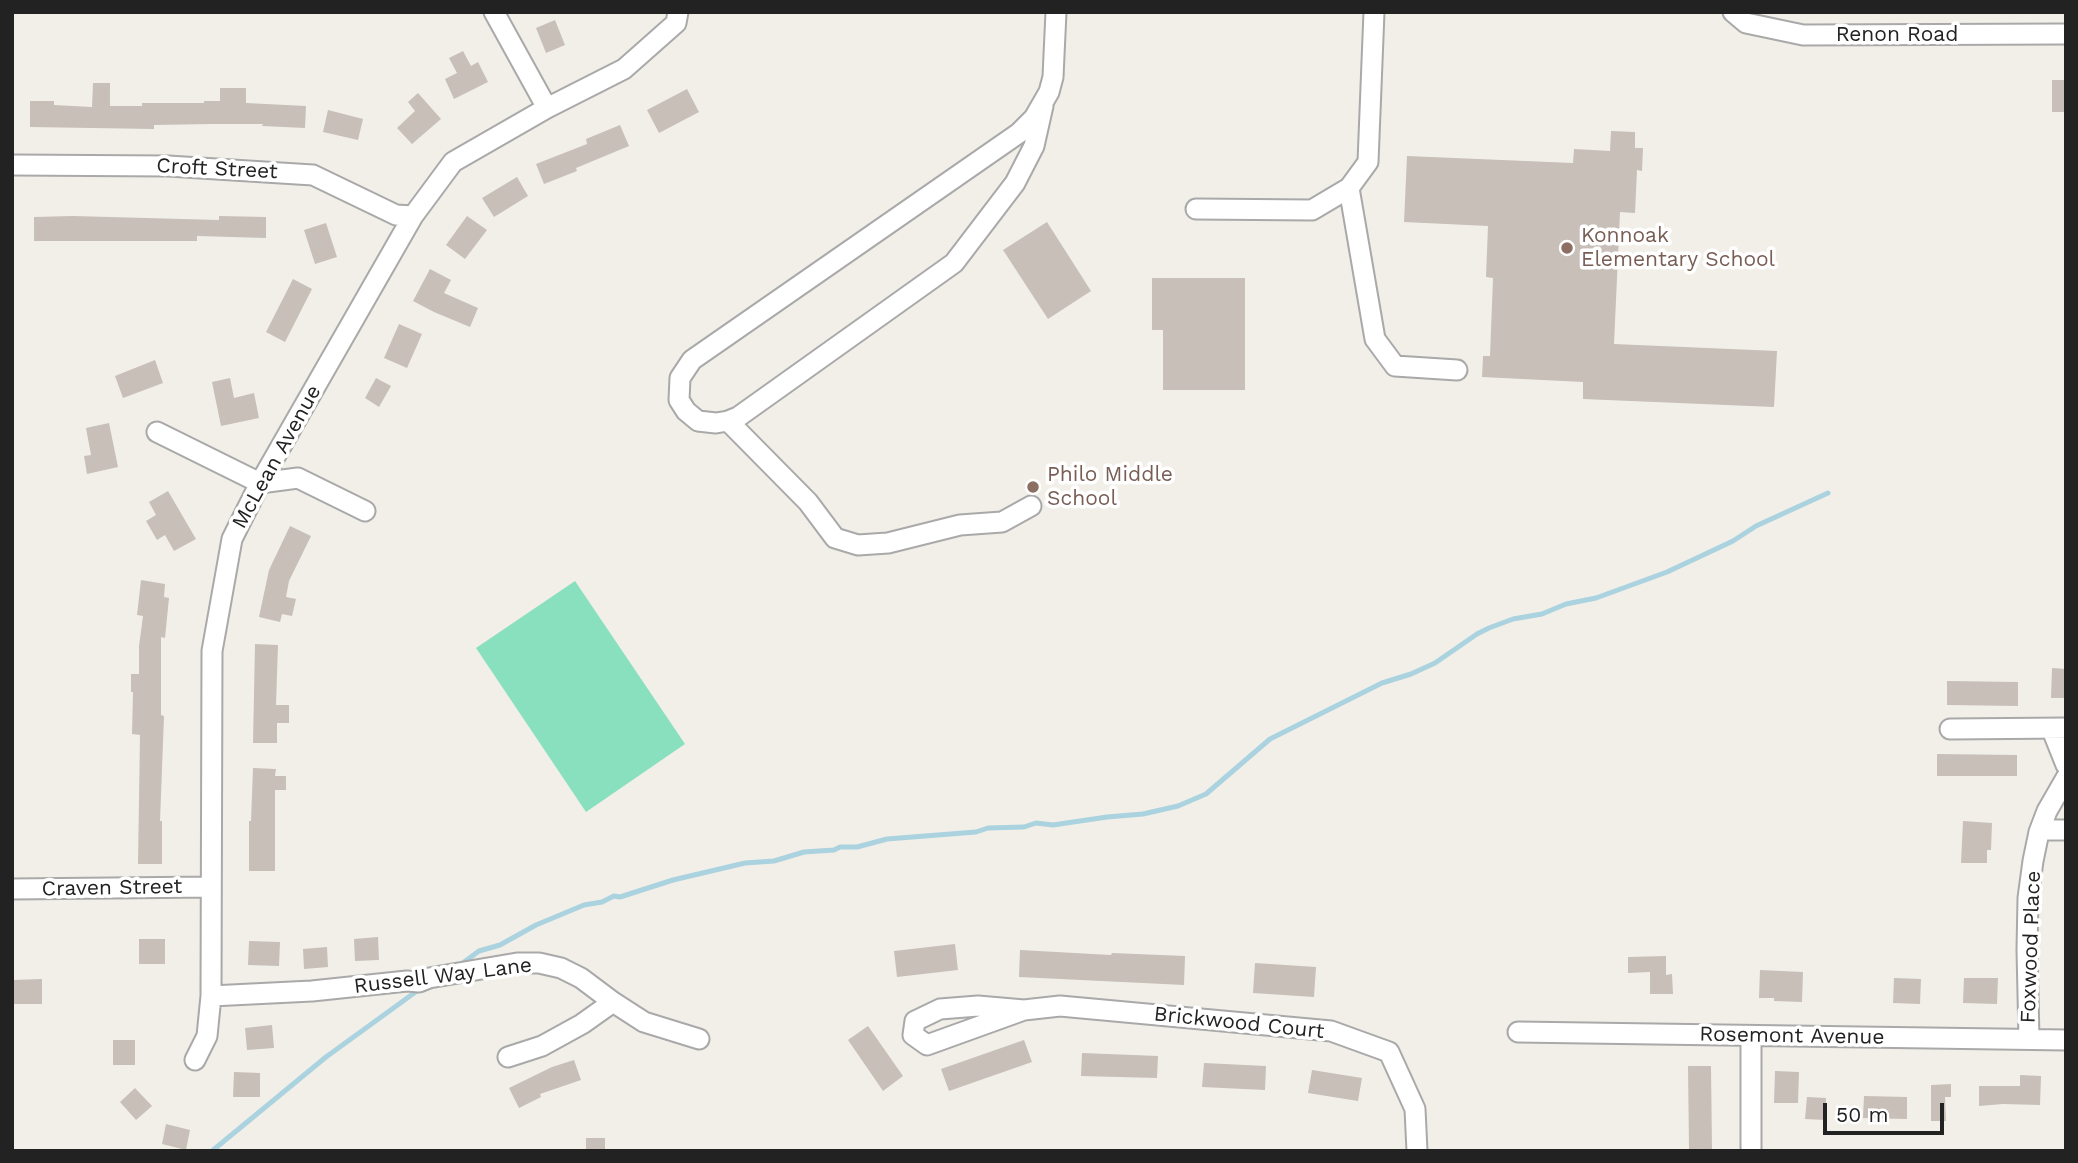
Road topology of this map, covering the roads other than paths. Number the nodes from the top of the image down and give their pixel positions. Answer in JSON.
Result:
{"nodes":[{"id":1,"x":494,"y":12,"type":"edge"},
{"id":2,"x":678,"y":12,"type":"edge"},
{"id":3,"x":1056,"y":12,"type":"edge"},
{"id":4,"x":1374,"y":12,"type":"edge"},
{"id":5,"x":1732,"y":12,"type":"edge"},
{"id":6,"x":2066,"y":34,"type":"edge"},
{"id":7,"x":1043,"y":106,"type":"junction"},
{"id":8,"x":547,"y":108,"type":"junction"},
{"id":9,"x":12,"y":165,"type":"edge"},
{"id":10,"x":1349,"y":188,"type":"junction"},
{"id":11,"x":1196,"y":209,"type":"dead end"},
{"id":12,"x":413,"y":216,"type":"junction"},
{"id":13,"x":1457,"y":370,"type":"dead end"},
{"id":14,"x":728,"y":421,"type":"junction"},
{"id":15,"x":157,"y":432,"type":"dead end"},
{"id":16,"x":260,"y":483,"type":"junction"},
{"id":17,"x":1031,"y":506,"type":"dead end"},
{"id":18,"x":365,"y":511,"type":"dead end"},
{"id":19,"x":1950,"y":729,"type":"dead end"},
{"id":20,"x":2059,"y":729,"type":"edge"},
{"id":21,"x":2066,"y":765,"type":"edge"},
{"id":22,"x":2066,"y":778,"type":"edge"},
{"id":23,"x":2040,"y":830,"type":"junction"},
{"id":24,"x":2066,"y":830,"type":"edge"},
{"id":25,"x":211,"y":887,"type":"junction"},
{"id":26,"x":12,"y":889,"type":"edge"},
{"id":27,"x":211,"y":996,"type":"junction"},
{"id":28,"x":613,"y":1002,"type":"junction"},
{"id":29,"x":1024,"y":1010,"type":"junction"},
{"id":30,"x":1518,"y":1031,"type":"dead end"},
{"id":31,"x":1751,"y":1036,"type":"junction"},
{"id":32,"x":699,"y":1039,"type":"dead end"},
{"id":33,"x":2028,"y":1039,"type":"junction"},
{"id":34,"x":2066,"y":1040,"type":"edge"},
{"id":35,"x":508,"y":1057,"type":"dead end"},
{"id":36,"x":195,"y":1060,"type":"dead end"},
{"id":37,"x":1417,"y":1151,"type":"edge"},
{"id":38,"x":1751,"y":1151,"type":"edge"}],
"edges":[{"from":1,"to":8,"type":"street"},
{"from":2,"to":8,"type":"street","name":"McLean Avenue"},
{"from":3,"to":7,"type":"street"},
{"from":4,"to":10,"type":"street"},
{"from":5,"to":6,"type":"street","name":"Renon Road"},
{"from":7,"to":14,"type":"street"},
{"from":7,"to":14,"type":"street"},
{"from":8,"to":12,"type":"street","name":"McLean Avenue"},
{"from":9,"to":12,"type":"street","name":"Croft Street"},
{"from":10,"to":11,"type":"street"},
{"from":10,"to":13,"type":"street"},
{"from":12,"to":16,"type":"street","name":"McLean Avenue"},
{"from":14,"to":17,"type":"street"},
{"from":15,"to":16,"type":"street"},
{"from":16,"to":18,"type":"street"},
{"from":16,"to":25,"type":"street","name":"McLean Avenue"},
{"from":19,"to":20,"type":"street"},
{"from":20,"to":21,"type":"street"},
{"from":22,"to":23,"type":"street","name":"Foxwood Place"},
{"from":23,"to":24,"type":"street"},
{"from":23,"to":33,"type":"street","name":"Foxwood Place"},
{"from":25,"to":26,"type":"street","name":"Craven Street"},
{"from":25,"to":27,"type":"street","name":"McLean Avenue"},
{"from":27,"to":28,"type":"street","name":"Russell Way Lane"},
{"from":27,"to":36,"type":"street","name":"McLean Avenue"},
{"from":28,"to":32,"type":"street","name":"Russell Way Lane"},
{"from":28,"to":35,"type":"street"},
{"from":29,"to":29,"type":"street","name":"Brickwood Court"},
{"from":29,"to":37,"type":"street","name":"Brickwood Court"},
{"from":30,"to":31,"type":"street","name":"Rosemont Avenue"},
{"from":31,"to":33,"type":"street","name":"Rosemont Avenue"},
{"from":31,"to":38,"type":"street"},
{"from":33,"to":34,"type":"street","name":"Rosemont Avenue"}]}
